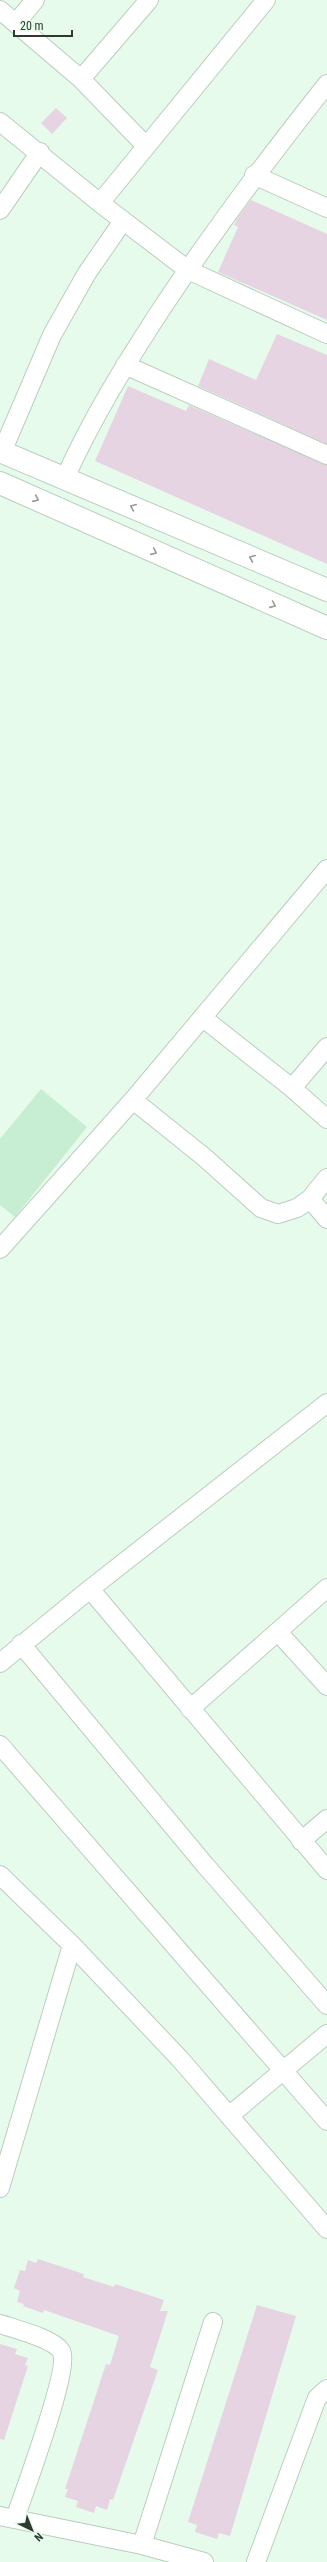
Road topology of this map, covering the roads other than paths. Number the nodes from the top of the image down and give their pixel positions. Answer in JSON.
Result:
{"nodes":[{"id":1,"x":35,"y":0,"type":"edge"},
{"id":2,"x":149,"y":0,"type":"edge"},
{"id":3,"x":266,"y":0,"type":"edge"},
{"id":4,"x":0,"y":10,"type":"edge"},
{"id":5,"x":16,"y":23,"type":"junction"},
{"id":6,"x":81,"y":79,"type":"junction"},
{"id":7,"x":327,"y":84,"type":"edge"},
{"id":8,"x":0,"y":122,"type":"edge"},
{"id":9,"x":146,"y":146,"type":"junction"},
{"id":10,"x":40,"y":152,"type":"junction"},
{"id":11,"x":254,"y":175,"type":"junction"},
{"id":12,"x":100,"y":203,"type":"junction"},
{"id":13,"x":327,"y":208,"type":"edge"},
{"id":14,"x":0,"y":210,"type":"edge"},
{"id":15,"x":123,"y":221,"type":"junction"},
{"id":16,"x":188,"y":270,"type":"junction"},
{"id":17,"x":327,"y":334,"type":"edge"},
{"id":18,"x":125,"y":365,"type":"junction"},
{"id":19,"x":1,"y":452,"type":"edge"},
{"id":20,"x":327,"y":455,"type":"edge"},
{"id":21,"x":65,"y":478,"type":"junction"},
{"id":22,"x":0,"y":483,"type":"edge"},
{"id":23,"x":327,"y":590,"type":"edge"},
{"id":24,"x":327,"y":628,"type":"edge"},
{"id":25,"x":327,"y":869,"type":"edge"},
{"id":26,"x":203,"y":1018,"type":"junction"},
{"id":27,"x":327,"y":1047,"type":"edge"},
{"id":28,"x":292,"y":1088,"type":"junction"},
{"id":29,"x":133,"y":1100,"type":"junction"},
{"id":30,"x":327,"y":1119,"type":"edge"},
{"id":31,"x":327,"y":1178,"type":"edge"},
{"id":32,"x":310,"y":1198,"type":"junction"},
{"id":33,"x":327,"y":1219,"type":"edge"},
{"id":34,"x":0,"y":1249,"type":"edge"},
{"id":35,"x":324,"y":1412,"type":"edge"},
{"id":36,"x":90,"y":1588,"type":"junction"},
{"id":37,"x":327,"y":1588,"type":"edge"},
{"id":38,"x":278,"y":1632,"type":"junction"},
{"id":39,"x":21,"y":1644,"type":"junction"},
{"id":40,"x":0,"y":1663,"type":"edge"},
{"id":41,"x":327,"y":1686,"type":"edge"},
{"id":42,"x":190,"y":1709,"type":"junction"},
{"id":43,"x":0,"y":1745,"type":"edge"},
{"id":44,"x":327,"y":1819,"type":"edge"},
{"id":45,"x":301,"y":1841,"type":"junction"},
{"id":46,"x":327,"y":1870,"type":"edge"},
{"id":47,"x":0,"y":1875,"type":"edge"},
{"id":48,"x":72,"y":1945,"type":"junction"},
{"id":49,"x":327,"y":2005,"type":"edge"},
{"id":50,"x":327,"y":2034,"type":"edge"},
{"id":51,"x":284,"y":2071,"type":"junction"},
{"id":52,"x":229,"y":2116,"type":"junction"},
{"id":53,"x":327,"y":2121,"type":"edge"},
{"id":54,"x":0,"y":2188,"type":"edge"},
{"id":55,"x":327,"y":2229,"type":"edge"},
{"id":56,"x":213,"y":2322,"type":"dead end"},
{"id":57,"x":0,"y":2324,"type":"edge"},
{"id":58,"x":327,"y":2389,"type":"edge"},
{"id":59,"x":8,"y":2517,"type":"edge"},
{"id":60,"x":142,"y":2545,"type":"junction"},
{"id":61,"x":204,"y":2562,"type":"edge"},
{"id":62,"x":256,"y":2562,"type":"edge"}],
"edges":[{"from":1,"to":5,"type":"street"},
{"from":2,"to":6,"type":"street"},
{"from":3,"to":9,"type":"street"},
{"from":4,"to":5,"type":"street"},
{"from":5,"to":6,"type":"street"},
{"from":6,"to":9,"type":"street"},
{"from":7,"to":11,"type":"street"},
{"from":8,"to":10,"type":"street"},
{"from":9,"to":12,"type":"street"},
{"from":10,"to":12,"type":"street"},
{"from":10,"to":14,"type":"street"},
{"from":11,"to":13,"type":"street"},
{"from":11,"to":16,"type":"street"},
{"from":12,"to":15,"type":"street"},
{"from":15,"to":16,"type":"street"},
{"from":15,"to":19,"type":"street"},
{"from":16,"to":17,"type":"street"},
{"from":16,"to":18,"type":"street"},
{"from":18,"to":20,"type":"street"},
{"from":18,"to":21,"type":"street"},
{"from":19,"to":21,"type":"main road"},
{"from":23,"to":21,"type":"main road","one_way":true},
{"from":22,"to":24,"type":"main road","one_way":true},
{"from":25,"to":26,"type":"street"},
{"from":26,"to":28,"type":"street"},
{"from":26,"to":29,"type":"street"},
{"from":27,"to":28,"type":"street"},
{"from":28,"to":30,"type":"street"},
{"from":29,"to":32,"type":"street"},
{"from":29,"to":34,"type":"street"},
{"from":31,"to":32,"type":"street"},
{"from":32,"to":33,"type":"street"},
{"from":35,"to":36,"type":"street"},
{"from":36,"to":39,"type":"street"},
{"from":36,"to":42,"type":"street"},
{"from":37,"to":38,"type":"street"},
{"from":38,"to":41,"type":"street"},
{"from":38,"to":42,"type":"street"},
{"from":39,"to":40,"type":"street"},
{"from":39,"to":49,"type":"street"},
{"from":42,"to":45,"type":"street"},
{"from":43,"to":51,"type":"street"},
{"from":44,"to":45,"type":"street"},
{"from":45,"to":46,"type":"street"},
{"from":47,"to":48,"type":"street"},
{"from":48,"to":52,"type":"street"},
{"from":48,"to":54,"type":"street"},
{"from":50,"to":51,"type":"street"},
{"from":51,"to":52,"type":"street"},
{"from":51,"to":53,"type":"street"},
{"from":52,"to":55,"type":"street"},
{"from":56,"to":60,"type":"street"},
{"from":57,"to":59,"type":"street"},
{"from":58,"to":62,"type":"street"},
{"from":59,"to":60,"type":"street"},
{"from":60,"to":61,"type":"street"}]}
